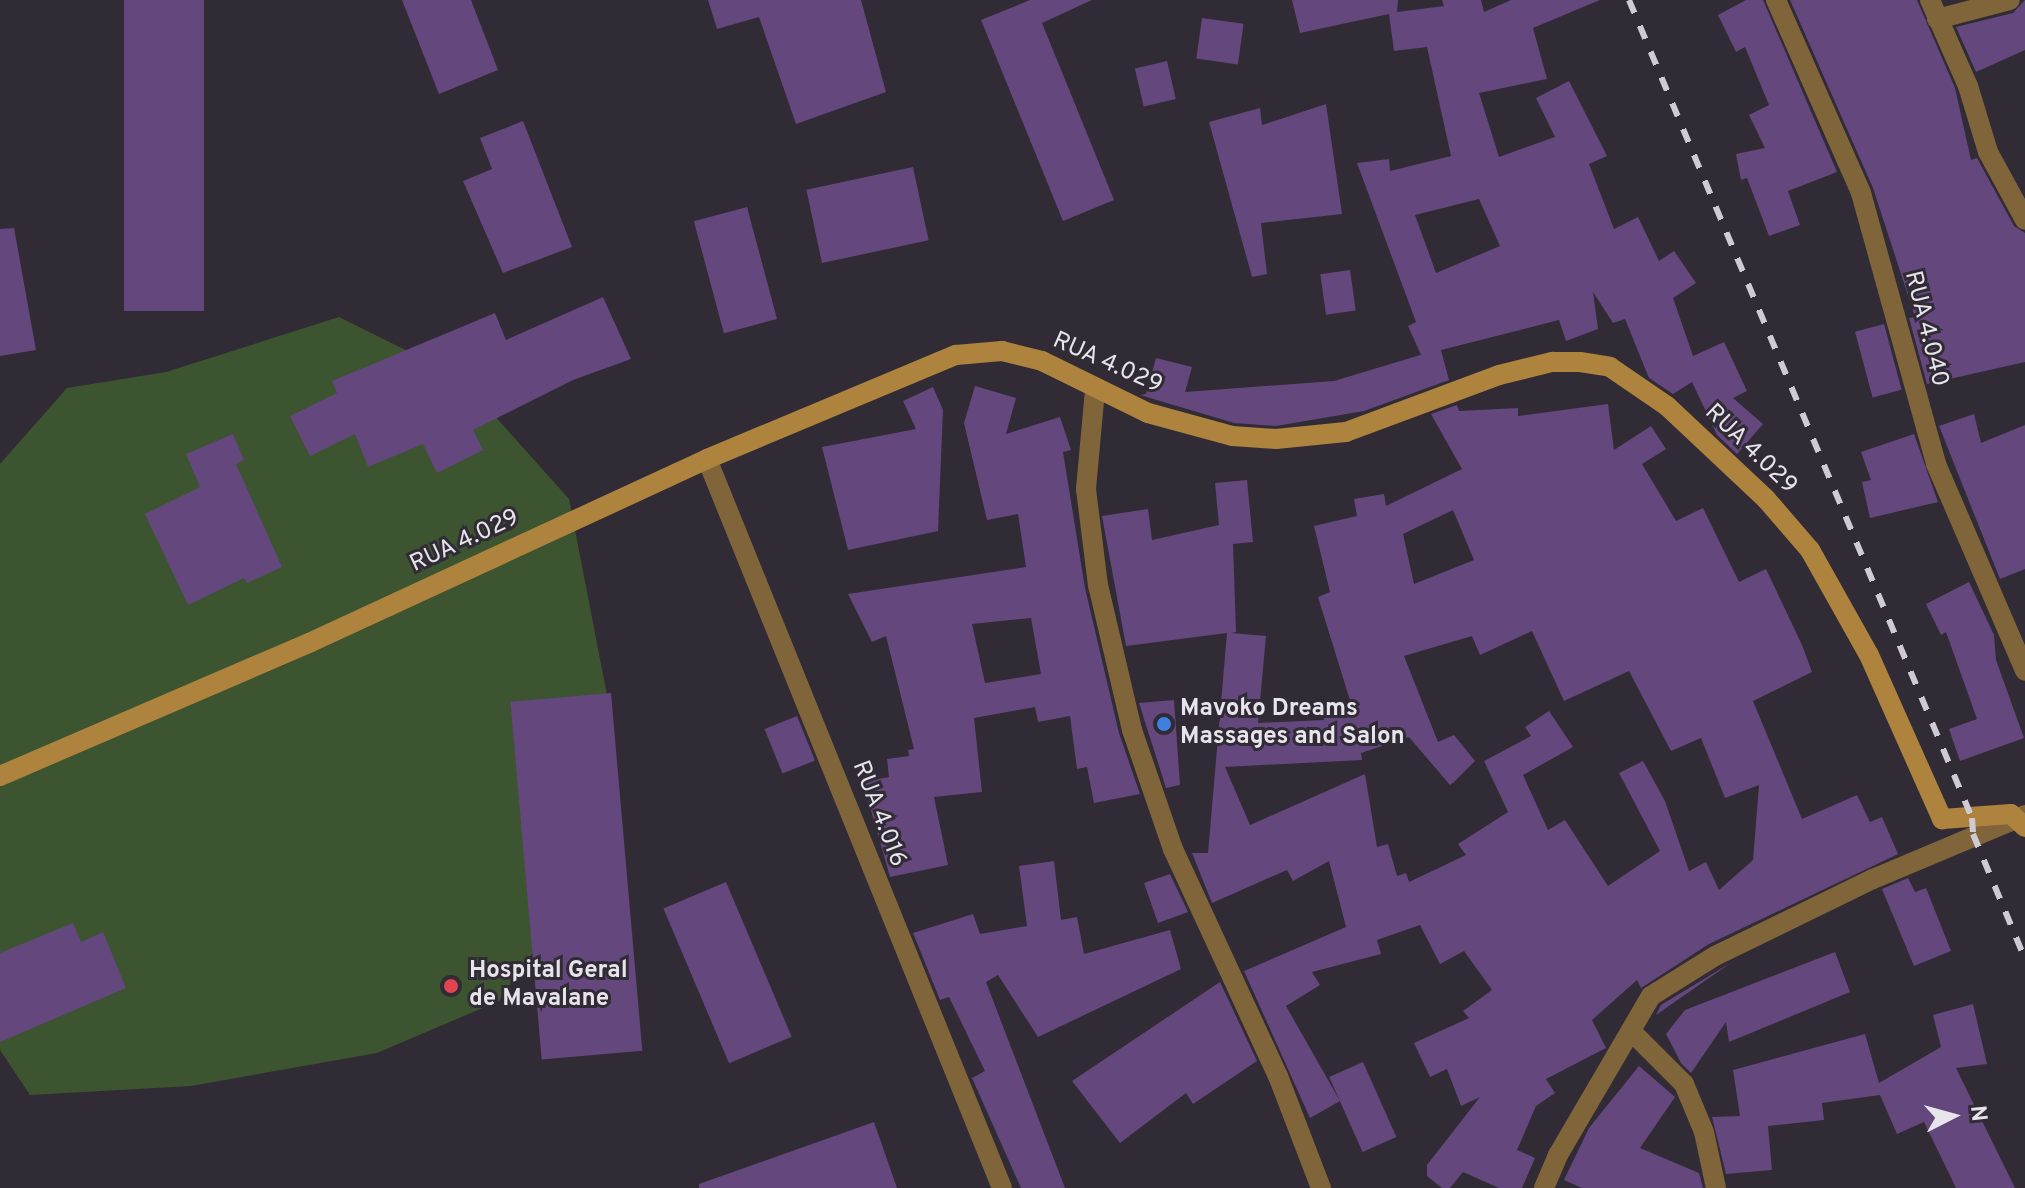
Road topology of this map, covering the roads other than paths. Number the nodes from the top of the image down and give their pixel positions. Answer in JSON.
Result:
{"nodes":[{"id":1,"x":1776,"y":0,"type":"edge"},
{"id":2,"x":2010,"y":0,"type":"edge"},
{"id":3,"x":1934,"y":10,"type":"edge"},
{"id":4,"x":2025,"y":220,"type":"edge"},
{"id":5,"x":1095,"y":390,"type":"junction"},
{"id":6,"x":707,"y":459,"type":"junction"},
{"id":7,"x":2025,"y":671,"type":"edge"},
{"id":8,"x":0,"y":776,"type":"edge"},
{"id":9,"x":2024,"y":821,"type":"edge"},
{"id":10,"x":1631,"y":1031,"type":"junction"},
{"id":11,"x":1002,"y":1188,"type":"edge"},
{"id":12,"x":1321,"y":1188,"type":"edge"},
{"id":13,"x":1544,"y":1188,"type":"edge"},
{"id":14,"x":1716,"y":1188,"type":"edge"}],
"edges":[{"from":1,"to":7,"type":"street","name":"RUA 4.040"},
{"from":2,"to":3,"type":"street"},
{"from":3,"to":4,"type":"street"},
{"from":5,"to":6,"type":"street","name":"RUA 4.029"},
{"from":5,"to":9,"type":"street","name":"RUA 4.029"},
{"from":5,"to":12,"type":"street"},
{"from":6,"to":8,"type":"street","name":"RUA 4.029"},
{"from":6,"to":11,"type":"street","name":"RUA 4.016"},
{"from":9,"to":10,"type":"street"},
{"from":10,"to":13,"type":"street"},
{"from":10,"to":14,"type":"street"}]}
